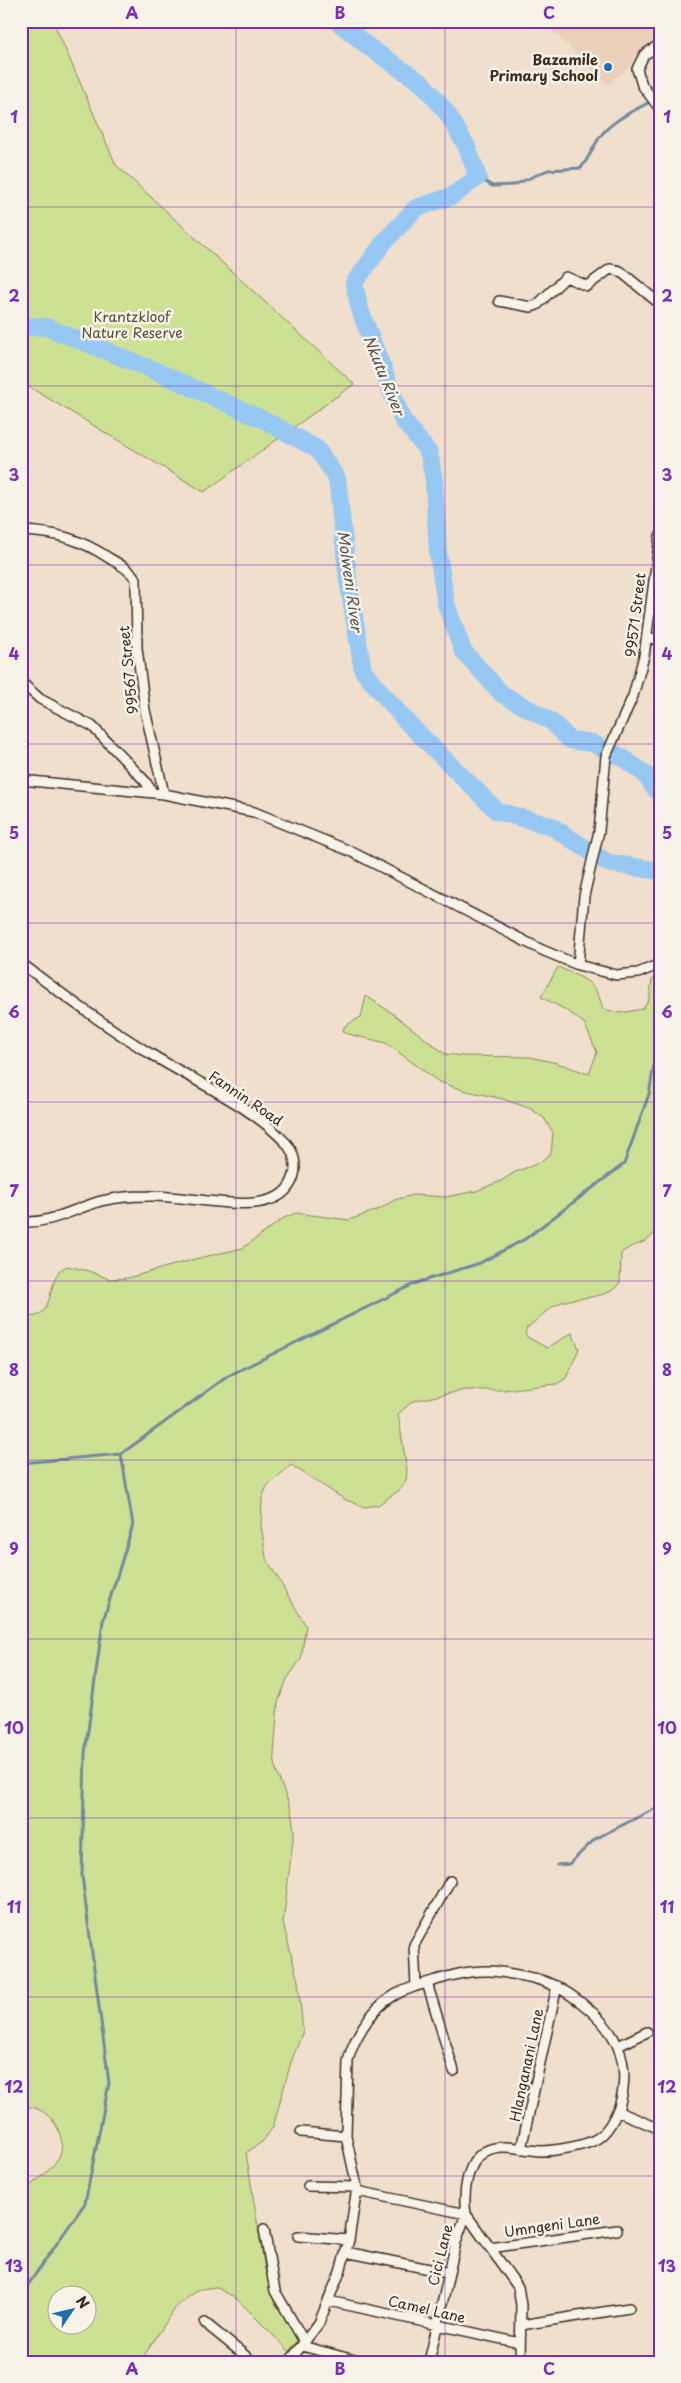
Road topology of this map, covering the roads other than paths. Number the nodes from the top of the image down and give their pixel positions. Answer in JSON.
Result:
{"nodes":[{"id":1,"x":660,"y":44,"type":"edge"},
{"id":2,"x":660,"y":108,"type":"edge"},
{"id":3,"x":499,"y":301,"type":"dead end"},
{"id":4,"x":660,"y":304,"type":"edge"},
{"id":5,"x":21,"y":531,"type":"edge"},
{"id":6,"x":660,"y":536,"type":"edge"},
{"id":7,"x":648,"y":637,"type":"junction"},
{"id":8,"x":660,"y":641,"type":"edge"},
{"id":9,"x":21,"y":682,"type":"edge"},
{"id":10,"x":21,"y":780,"type":"edge"},
{"id":11,"x":152,"y":794,"type":"junction"},
{"id":12,"x":164,"y":794,"type":"junction"},
{"id":13,"x":21,"y":963,"type":"edge"},
{"id":14,"x":660,"y":964,"type":"edge"},
{"id":15,"x":578,"y":965,"type":"junction"},
{"id":16,"x":21,"y":1222,"type":"edge"},
{"id":17,"x":450,"y":1881,"type":"dead end"},
{"id":18,"x":427,"y":1983,"type":"junction"},
{"id":19,"x":416,"y":1986,"type":"junction"},
{"id":20,"x":557,"y":1986,"type":"junction"},
{"id":21,"x":647,"y":2032,"type":"dead end"},
{"id":22,"x":618,"y":2046,"type":"junction"},
{"id":23,"x":454,"y":2071,"type":"dead end"},
{"id":24,"x":617,"y":2112,"type":"junction"},
{"id":25,"x":660,"y":2129,"type":"edge"},
{"id":26,"x":301,"y":2132,"type":"dead end"},
{"id":27,"x":346,"y":2136,"type":"junction"},
{"id":28,"x":521,"y":2149,"type":"junction"},
{"id":29,"x":308,"y":2186,"type":"dead end"},
{"id":30,"x":357,"y":2189,"type":"junction"},
{"id":31,"x":466,"y":2214,"type":"junction"},
{"id":32,"x":264,"y":2229,"type":"dead end"},
{"id":33,"x":617,"y":2230,"type":"dead end"},
{"id":34,"x":298,"y":2236,"type":"dead end"},
{"id":35,"x":349,"y":2240,"type":"junction"},
{"id":36,"x":490,"y":2248,"type":"junction"},
{"id":37,"x":346,"y":2252,"type":"junction"},
{"id":38,"x":449,"y":2273,"type":"junction"},
{"id":39,"x":329,"y":2301,"type":"junction"},
{"id":40,"x":629,"y":2308,"type":"dead end"},
{"id":41,"x":205,"y":2323,"type":"dead end"},
{"id":42,"x":438,"y":2325,"type":"junction"},
{"id":43,"x":521,"y":2326,"type":"junction"},
{"id":44,"x":520,"y":2343,"type":"junction"},
{"id":45,"x":303,"y":2345,"type":"junction"},
{"id":46,"x":253,"y":2362,"type":"edge"},
{"id":47,"x":289,"y":2362,"type":"edge"},
{"id":48,"x":362,"y":2362,"type":"edge"},
{"id":49,"x":429,"y":2362,"type":"edge"},
{"id":50,"x":520,"y":2362,"type":"edge"}],
"edges":[{"from":1,"to":2,"type":"street"},
{"from":3,"to":4,"type":"street"},
{"from":5,"to":12,"type":"street","name":"99567 Street"},
{"from":6,"to":7,"type":"street","name":"99571 Street"},
{"from":7,"to":8,"type":"street"},
{"from":7,"to":15,"type":"street","name":"99571 Street"},
{"from":9,"to":11,"type":"street"},
{"from":10,"to":11,"type":"street"},
{"from":11,"to":12,"type":"street"},
{"from":12,"to":15,"type":"street"},
{"from":13,"to":16,"type":"street","name":"Fannin Road"},
{"from":14,"to":15,"type":"street"},
{"from":17,"to":19,"type":"street"},
{"from":18,"to":19,"type":"street"},
{"from":18,"to":20,"type":"street"},
{"from":18,"to":23,"type":"street"},
{"from":19,"to":27,"type":"street"},
{"from":20,"to":22,"type":"street"},
{"from":20,"to":28,"type":"street","name":"Hlanganani Lane"},
{"from":21,"to":22,"type":"street"},
{"from":22,"to":24,"type":"street"},
{"from":24,"to":25,"type":"street"},
{"from":24,"to":28,"type":"street","name":"Cici Lane"},
{"from":26,"to":27,"type":"street"},
{"from":27,"to":30,"type":"street"},
{"from":28,"to":31,"type":"street","name":"Cici Lane"},
{"from":29,"to":30,"type":"street"},
{"from":30,"to":31,"type":"street"},
{"from":30,"to":35,"type":"street"},
{"from":31,"to":36,"type":"street"},
{"from":31,"to":38,"type":"street","name":"Cici Lane"},
{"from":32,"to":45,"type":"street"},
{"from":33,"to":36,"type":"street","name":"Umngeni Lane"},
{"from":34,"to":35,"type":"street"},
{"from":35,"to":37,"type":"street"},
{"from":36,"to":43,"type":"street"},
{"from":37,"to":38,"type":"street"},
{"from":37,"to":39,"type":"street"},
{"from":38,"to":42,"type":"street","name":"Cici Lane"},
{"from":39,"to":42,"type":"street","name":"Camel Lane"},
{"from":39,"to":45,"type":"street"},
{"from":40,"to":43,"type":"street"},
{"from":41,"to":46,"type":"street"},
{"from":42,"to":44,"type":"street","name":"Camel Lane"},
{"from":42,"to":49,"type":"street","name":"Cici Lane"},
{"from":43,"to":44,"type":"street"},
{"from":44,"to":50,"type":"street"},
{"from":45,"to":47,"type":"street"},
{"from":45,"to":48,"type":"street"}]}
